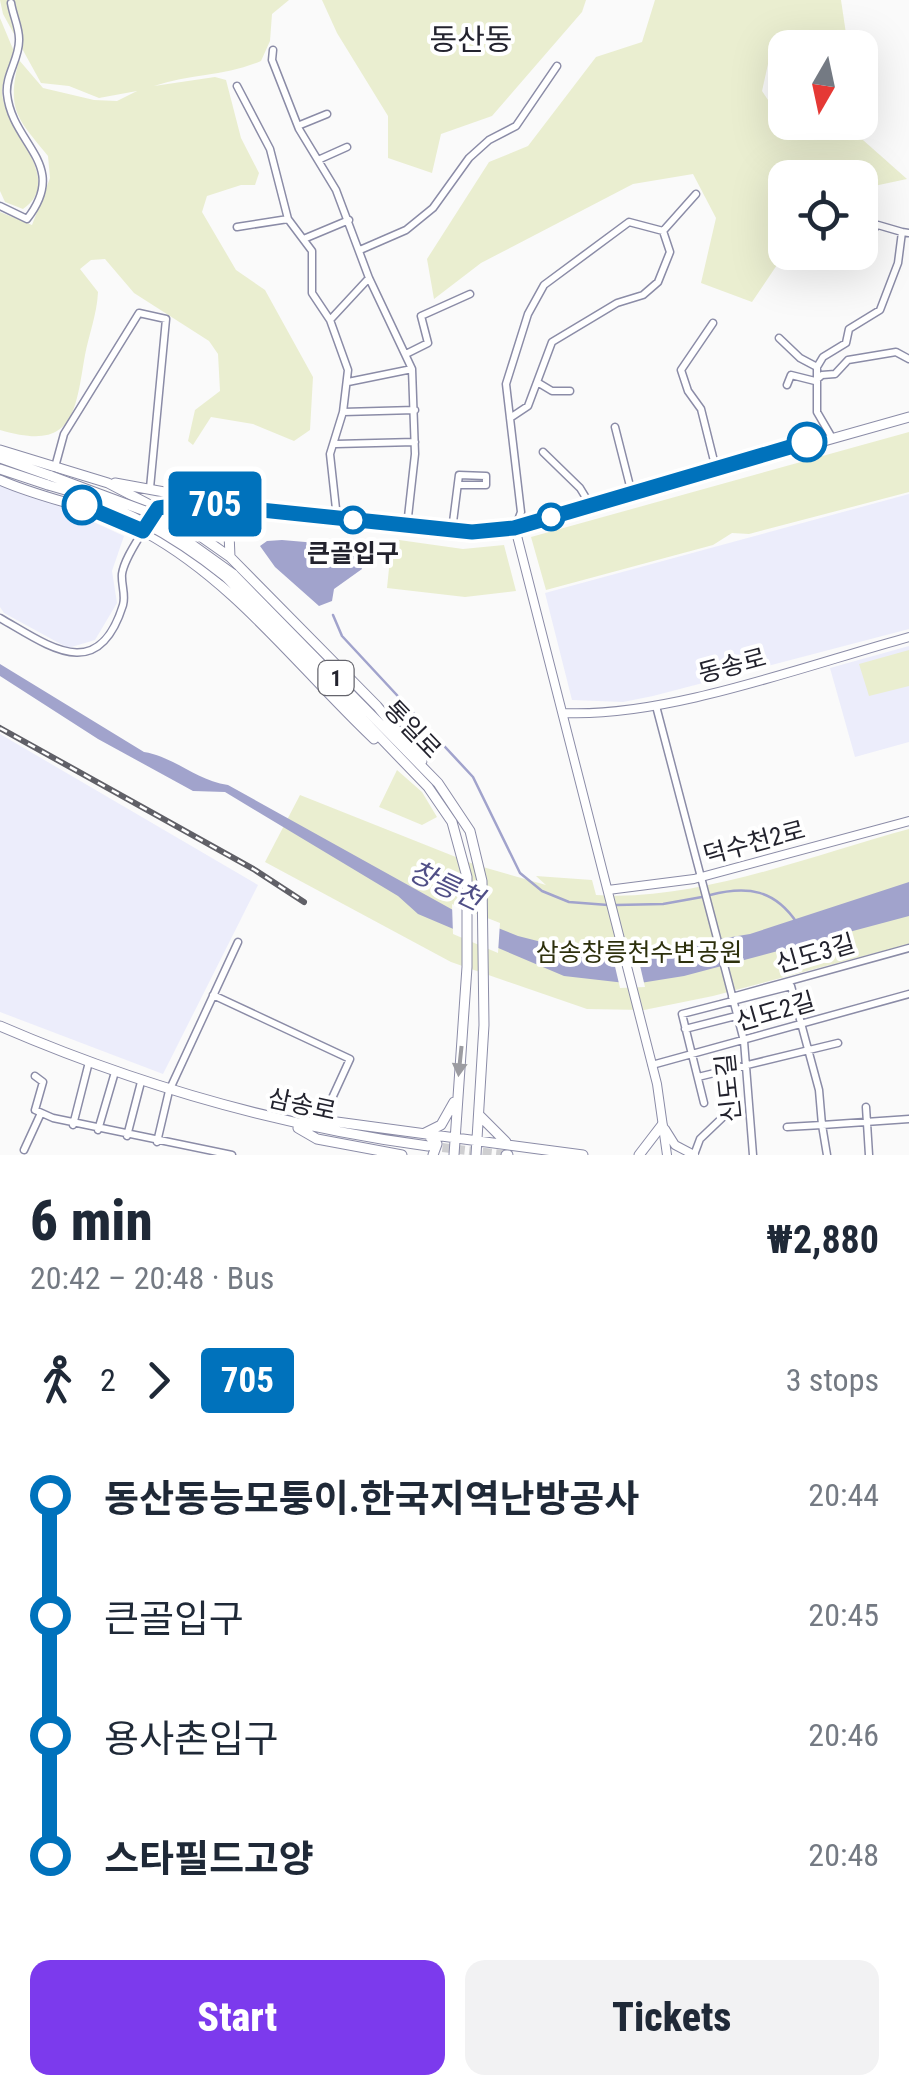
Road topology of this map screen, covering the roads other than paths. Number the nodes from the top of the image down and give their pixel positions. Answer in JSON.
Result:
{"nodes":[{"id":1,"x":11,"y":4,"type":"dead end"},
{"id":2,"x":273,"y":50,"type":"dead end"},
{"id":3,"x":557,"y":66,"type":"dead end"},
{"id":4,"x":237,"y":86,"type":"dead end"},
{"id":5,"x":327,"y":114,"type":"dead end"},
{"id":6,"x":300,"y":125,"type":"junction"},
{"id":7,"x":347,"y":147,"type":"dead end"},
{"id":8,"x":318,"y":160,"type":"junction"},
{"id":9,"x":696,"y":194,"type":"dead end"},
{"id":10,"x":0,"y":206,"type":"edge"},
{"id":11,"x":288,"y":219,"type":"junction"},
{"id":12,"x":349,"y":220,"type":"junction"},
{"id":13,"x":878,"y":225,"type":"edge"},
{"id":14,"x":237,"y":227,"type":"dead end"},
{"id":15,"x":663,"y":231,"type":"junction"},
{"id":16,"x":906,"y":233,"type":"edge"},
{"id":17,"x":306,"y":238,"type":"junction"},
{"id":18,"x":360,"y":250,"type":"junction"},
{"id":19,"x":369,"y":278,"type":"junction"},
{"id":20,"x":470,"y":294,"type":"dead end"},
{"id":21,"x":330,"y":320,"type":"junction"},
{"id":22,"x":713,"y":323,"type":"dead end"},
{"id":23,"x":780,"y":338,"type":"dead end"},
{"id":24,"x":406,"y":354,"type":"junction"},
{"id":25,"x":909,"y":359,"type":"edge"},
{"id":26,"x":817,"y":366,"type":"junction"},
{"id":27,"x":412,"y":369,"type":"junction"},
{"id":28,"x":816,"y":381,"type":"junction"},
{"id":29,"x":348,"y":382,"type":"junction"},
{"id":30,"x":537,"y":382,"type":"junction"},
{"id":31,"x":787,"y":385,"type":"dead end"},
{"id":32,"x":570,"y":390,"type":"dead end"},
{"id":33,"x":415,"y":410,"type":"junction"},
{"id":34,"x":344,"y":412,"type":"junction"},
{"id":35,"x":909,"y":417,"type":"edge"},
{"id":36,"x":510,"y":418,"type":"junction"},
{"id":37,"x":615,"y":427,"type":"dead end"},
{"id":38,"x":832,"y":436,"type":"junction"},
{"id":39,"x":415,"y":442,"type":"junction"},
{"id":40,"x":335,"y":444,"type":"junction"},
{"id":41,"x":0,"y":450,"type":"edge"},
{"id":42,"x":543,"y":452,"type":"dead end"},
{"id":43,"x":0,"y":458,"type":"edge"},
{"id":44,"x":54,"y":467,"type":"junction"},
{"id":45,"x":0,"y":469,"type":"edge"},
{"id":46,"x":716,"y":470,"type":"junction"},
{"id":47,"x":88,"y":474,"type":"junction"},
{"id":48,"x":0,"y":480,"type":"edge"},
{"id":49,"x":108,"y":482,"type":"junction"},
{"id":50,"x":458,"y":485,"type":"dead end"},
{"id":51,"x":150,"y":488,"type":"junction"},
{"id":52,"x":632,"y":494,"type":"junction"},
{"id":53,"x":82,"y":505,"type":"junction"},
{"id":54,"x":222,"y":505,"type":"junction"},
{"id":55,"x":590,"y":506,"type":"junction"},
{"id":56,"x":158,"y":508,"type":"junction"},
{"id":57,"x":258,"y":510,"type":"junction"},
{"id":58,"x":337,"y":518,"type":"junction"},
{"id":59,"x":407,"y":526,"type":"junction"},
{"id":60,"x":514,"y":528,"type":"junction"},
{"id":61,"x":143,"y":531,"type":"junction"},
{"id":62,"x":452,"y":531,"type":"junction"},
{"id":63,"x":230,"y":557,"type":"junction"},
{"id":64,"x":230,"y":575,"type":"junction"},
{"id":65,"x":0,"y":618,"type":"edge"},
{"id":66,"x":909,"y":637,"type":"edge"},
{"id":67,"x":656,"y":706,"type":"junction"},
{"id":68,"x":562,"y":713,"type":"junction"},
{"id":69,"x":433,"y":785,"type":"junction"},
{"id":70,"x":909,"y":821,"type":"edge"},
{"id":71,"x":700,"y":878,"type":"junction"},
{"id":72,"x":609,"y":895,"type":"junction"},
{"id":73,"x":238,"y":942,"type":"dead end"},
{"id":74,"x":909,"y":948,"type":"edge"},
{"id":75,"x":909,"y":994,"type":"edge"},
{"id":76,"x":214,"y":995,"type":"junction"},
{"id":77,"x":731,"y":996,"type":"junction"},
{"id":78,"x":795,"y":1002,"type":"junction"},
{"id":79,"x":738,"y":1017,"type":"junction"},
{"id":80,"x":800,"y":1024,"type":"junction"},
{"id":81,"x":0,"y":1026,"type":"edge"},
{"id":82,"x":686,"y":1029,"type":"junction"},
{"id":83,"x":744,"y":1041,"type":"junction"},
{"id":84,"x":838,"y":1043,"type":"dead end"},
{"id":85,"x":808,"y":1050,"type":"junction"},
{"id":86,"x":691,"y":1053,"type":"junction"},
{"id":87,"x":88,"y":1062,"type":"junction"},
{"id":88,"x":652,"y":1065,"type":"junction"},
{"id":89,"x":747,"y":1066,"type":"junction"},
{"id":90,"x":115,"y":1072,"type":"junction"},
{"id":91,"x":34,"y":1076,"type":"dead end"},
{"id":92,"x":697,"y":1077,"type":"junction"},
{"id":93,"x":140,"y":1082,"type":"junction"},
{"id":94,"x":169,"y":1092,"type":"junction"},
{"id":95,"x":457,"y":1094,"type":"junction"},
{"id":96,"x":704,"y":1104,"type":"dead end"},
{"id":97,"x":866,"y":1107,"type":"dead end"},
{"id":98,"x":41,"y":1113,"type":"junction"},
{"id":99,"x":478,"y":1113,"type":"junction"},
{"id":100,"x":722,"y":1118,"type":"dead end"},
{"id":101,"x":909,"y":1119,"type":"edge"},
{"id":102,"x":322,"y":1120,"type":"junction"},
{"id":103,"x":868,"y":1122,"type":"junction"},
{"id":104,"x":291,"y":1124,"type":"junction"},
{"id":105,"x":74,"y":1125,"type":"junction"},
{"id":106,"x":662,"y":1125,"type":"junction"},
{"id":107,"x":822,"y":1125,"type":"junction"},
{"id":108,"x":788,"y":1127,"type":"dead end"},
{"id":109,"x":98,"y":1130,"type":"junction"},
{"id":110,"x":422,"y":1134,"type":"junction"},
{"id":111,"x":127,"y":1136,"type":"junction"},
{"id":112,"x":455,"y":1138,"type":"junction"},
{"id":113,"x":476,"y":1140,"type":"junction"},
{"id":114,"x":157,"y":1142,"type":"junction"},
{"id":115,"x":24,"y":1150,"type":"dead end"},
{"id":116,"x":431,"y":1150,"type":"edge"},
{"id":117,"x":505,"y":1152,"type":"edge"},
{"id":118,"x":232,"y":1155,"type":"edge"},
{"id":119,"x":402,"y":1155,"type":"edge"},
{"id":120,"x":454,"y":1155,"type":"edge"},
{"id":121,"x":476,"y":1155,"type":"edge"},
{"id":122,"x":583,"y":1155,"type":"edge"},
{"id":123,"x":639,"y":1155,"type":"edge"},
{"id":124,"x":667,"y":1155,"type":"edge"},
{"id":125,"x":694,"y":1155,"type":"edge"},
{"id":126,"x":754,"y":1155,"type":"edge"},
{"id":127,"x":827,"y":1155,"type":"edge"},
{"id":128,"x":869,"y":1155,"type":"edge"}],
"edges":[{"from":1,"to":10,"type":"street"},
{"from":2,"to":6,"type":"street"},
{"from":3,"to":18,"type":"street"},
{"from":4,"to":11,"type":"street"},
{"from":5,"to":6,"type":"street"},
{"from":6,"to":8,"type":"street"},
{"from":7,"to":8,"type":"street"},
{"from":8,"to":12,"type":"street"},
{"from":9,"to":15,"type":"street"},
{"from":11,"to":14,"type":"street"},
{"from":11,"to":17,"type":"street"},
{"from":12,"to":17,"type":"street"},
{"from":12,"to":18,"type":"street"},
{"from":13,"to":16,"type":"street"},
{"from":15,"to":30,"type":"street"},
{"from":15,"to":36,"type":"street"},
{"from":16,"to":26,"type":"street"},
{"from":17,"to":21,"type":"street"},
{"from":18,"to":19,"type":"street"},
{"from":19,"to":21,"type":"street"},
{"from":19,"to":24,"type":"street"},
{"from":20,"to":24,"type":"street"},
{"from":21,"to":29,"type":"street"},
{"from":22,"to":46,"type":"street"},
{"from":23,"to":26,"type":"street"},
{"from":24,"to":27,"type":"street"},
{"from":25,"to":28,"type":"street"},
{"from":26,"to":28,"type":"street"},
{"from":27,"to":29,"type":"street"},
{"from":27,"to":33,"type":"street"},
{"from":28,"to":31,"type":"street"},
{"from":28,"to":38,"type":"street"},
{"from":29,"to":34,"type":"street"},
{"from":30,"to":32,"type":"street"},
{"from":30,"to":36,"type":"street"},
{"from":33,"to":34,"type":"street"},
{"from":33,"to":39,"type":"street"},
{"from":34,"to":40,"type":"street"},
{"from":35,"to":38,"type":"main road"},
{"from":36,"to":60,"type":"street"},
{"from":37,"to":52,"type":"street"},
{"from":38,"to":46,"type":"main road"},
{"from":39,"to":40,"type":"street"},
{"from":39,"to":59,"type":"street"},
{"from":40,"to":58,"type":"street"},
{"from":41,"to":44,"type":"main road"},
{"from":42,"to":55,"type":"street"},
{"from":43,"to":64,"type":"main road","name":"통일로","number":"1","bridge":true},
{"from":44,"to":47,"type":"main road"},
{"from":44,"to":51,"type":"street"},
{"from":45,"to":64,"type":"main road","name":"통일로","number":"1","bridge":true},
{"from":46,"to":52,"type":"main road"},
{"from":47,"to":49,"type":"main road"},
{"from":47,"to":53,"type":"main road"},
{"from":48,"to":53,"type":"main road"},
{"from":49,"to":51,"type":"main road"},
{"from":49,"to":56,"type":"main road"},
{"from":50,"to":62,"type":"street"},
{"from":51,"to":54,"type":"main road"},
{"from":52,"to":55,"type":"main road"},
{"from":53,"to":61,"type":"main road"},
{"from":54,"to":56,"type":"main road"},
{"from":54,"to":57,"type":"main road"},
{"from":55,"to":60,"type":"main road"},
{"from":56,"to":61,"type":"main road"},
{"from":56,"to":63,"type":"main road"},
{"from":57,"to":58,"type":"main road"},
{"from":57,"to":63,"type":"main road"},
{"from":58,"to":59,"type":"main road"},
{"from":59,"to":62,"type":"main road"},
{"from":60,"to":62,"type":"main road"},
{"from":60,"to":68,"type":"main road"},
{"from":61,"to":65,"type":"street"},
{"from":61,"to":69,"type":"main road"},
{"from":63,"to":69,"type":"main road"},
{"from":64,"to":69,"type":"main road","name":"통일로","number":"1"},
{"from":66,"to":67,"type":"main road","name":"동송로"},
{"from":67,"to":68,"type":"main road","name":"동송로"},
{"from":67,"to":71,"type":"street","name":"신도길"},
{"from":68,"to":72,"type":"main road"},
{"from":69,"to":95,"type":"main road","name":"통일로","number":"1","one_way":true},
{"from":69,"to":99,"type":"main road","name":"통일로","number":"1"},
{"from":70,"to":71,"type":"main road","name":"덕수천2로"},
{"from":71,"to":72,"type":"main road","name":"덕수천2로"},
{"from":71,"to":77,"type":"street","name":"신도길"},
{"from":72,"to":88,"type":"main road"},
{"from":73,"to":76,"type":"street"},
{"from":74,"to":77,"type":"street","name":"신도3길"},
{"from":75,"to":80,"type":"street","name":"신도2길"},
{"from":76,"to":94,"type":"street"},
{"from":76,"to":102,"type":"street"},
{"from":77,"to":78,"type":"street","name":"신도3길"},
{"from":77,"to":79,"type":"street","name":"신도길"},
{"from":77,"to":82,"type":"street","name":"신도3길"},
{"from":78,"to":79,"type":"street","name":"신도길"},
{"from":78,"to":80,"type":"street"},
{"from":79,"to":82,"type":"street","name":"신도길"},
{"from":79,"to":83,"type":"street","name":"신도길"},
{"from":80,"to":83,"type":"street","name":"신도2길"},
{"from":80,"to":85,"type":"street"},
{"from":81,"to":87,"type":"main road","name":"삼송로"},
{"from":82,"to":86,"type":"street"},
{"from":83,"to":86,"type":"street","name":"신도2길"},
{"from":83,"to":89,"type":"street","name":"신도길"},
{"from":84,"to":85,"type":"street"},
{"from":85,"to":89,"type":"street"},
{"from":85,"to":107,"type":"street"},
{"from":86,"to":88,"type":"street","name":"신도2길"},
{"from":86,"to":92,"type":"street"},
{"from":87,"to":90,"type":"main road","name":"삼송로"},
{"from":87,"to":105,"type":"street"},
{"from":88,"to":106,"type":"main road"},
{"from":89,"to":92,"type":"street"},
{"from":89,"to":126,"type":"street","name":"신도길"},
{"from":90,"to":93,"type":"main road","name":"삼송로"},
{"from":90,"to":109,"type":"street"},
{"from":91,"to":98,"type":"street"},
{"from":92,"to":96,"type":"street"},
{"from":93,"to":94,"type":"main road","name":"삼송로"},
{"from":93,"to":111,"type":"street"},
{"from":94,"to":104,"type":"main road","name":"삼송로"},
{"from":94,"to":114,"type":"street"},
{"from":95,"to":110,"type":"main road"},
{"from":95,"to":112,"type":"main road","name":"통일로","number":"1"},
{"from":97,"to":103,"type":"street"},
{"from":98,"to":105,"type":"street"},
{"from":98,"to":115,"type":"street"},
{"from":99,"to":113,"type":"main road","name":"통일로","number":"1"},
{"from":99,"to":117,"type":"main road"},
{"from":100,"to":125,"type":"street"},
{"from":101,"to":103,"type":"street"},
{"from":102,"to":104,"type":"main road"},
{"from":102,"to":110,"type":"main road"},
{"from":103,"to":107,"type":"street"},
{"from":103,"to":128,"type":"street"},
{"from":104,"to":116,"type":"main road","name":"삼송로"},
{"from":104,"to":119,"type":"main road"},
{"from":105,"to":109,"type":"street"},
{"from":106,"to":123,"type":"main road"},
{"from":106,"to":124,"type":"main road"},
{"from":106,"to":125,"type":"main road"},
{"from":107,"to":108,"type":"street"},
{"from":107,"to":127,"type":"street"},
{"from":109,"to":111,"type":"street"},
{"from":110,"to":112,"type":"main road"},
{"from":110,"to":116,"type":"main road"},
{"from":111,"to":114,"type":"street"},
{"from":112,"to":113,"type":"main road"},
{"from":112,"to":120,"type":"main road","name":"통일로","number":"1"},
{"from":113,"to":117,"type":"main road"},
{"from":113,"to":121,"type":"main road","name":"통일로","number":"1"},
{"from":114,"to":118,"type":"street"},
{"from":117,"to":122,"type":"main road"}]}
